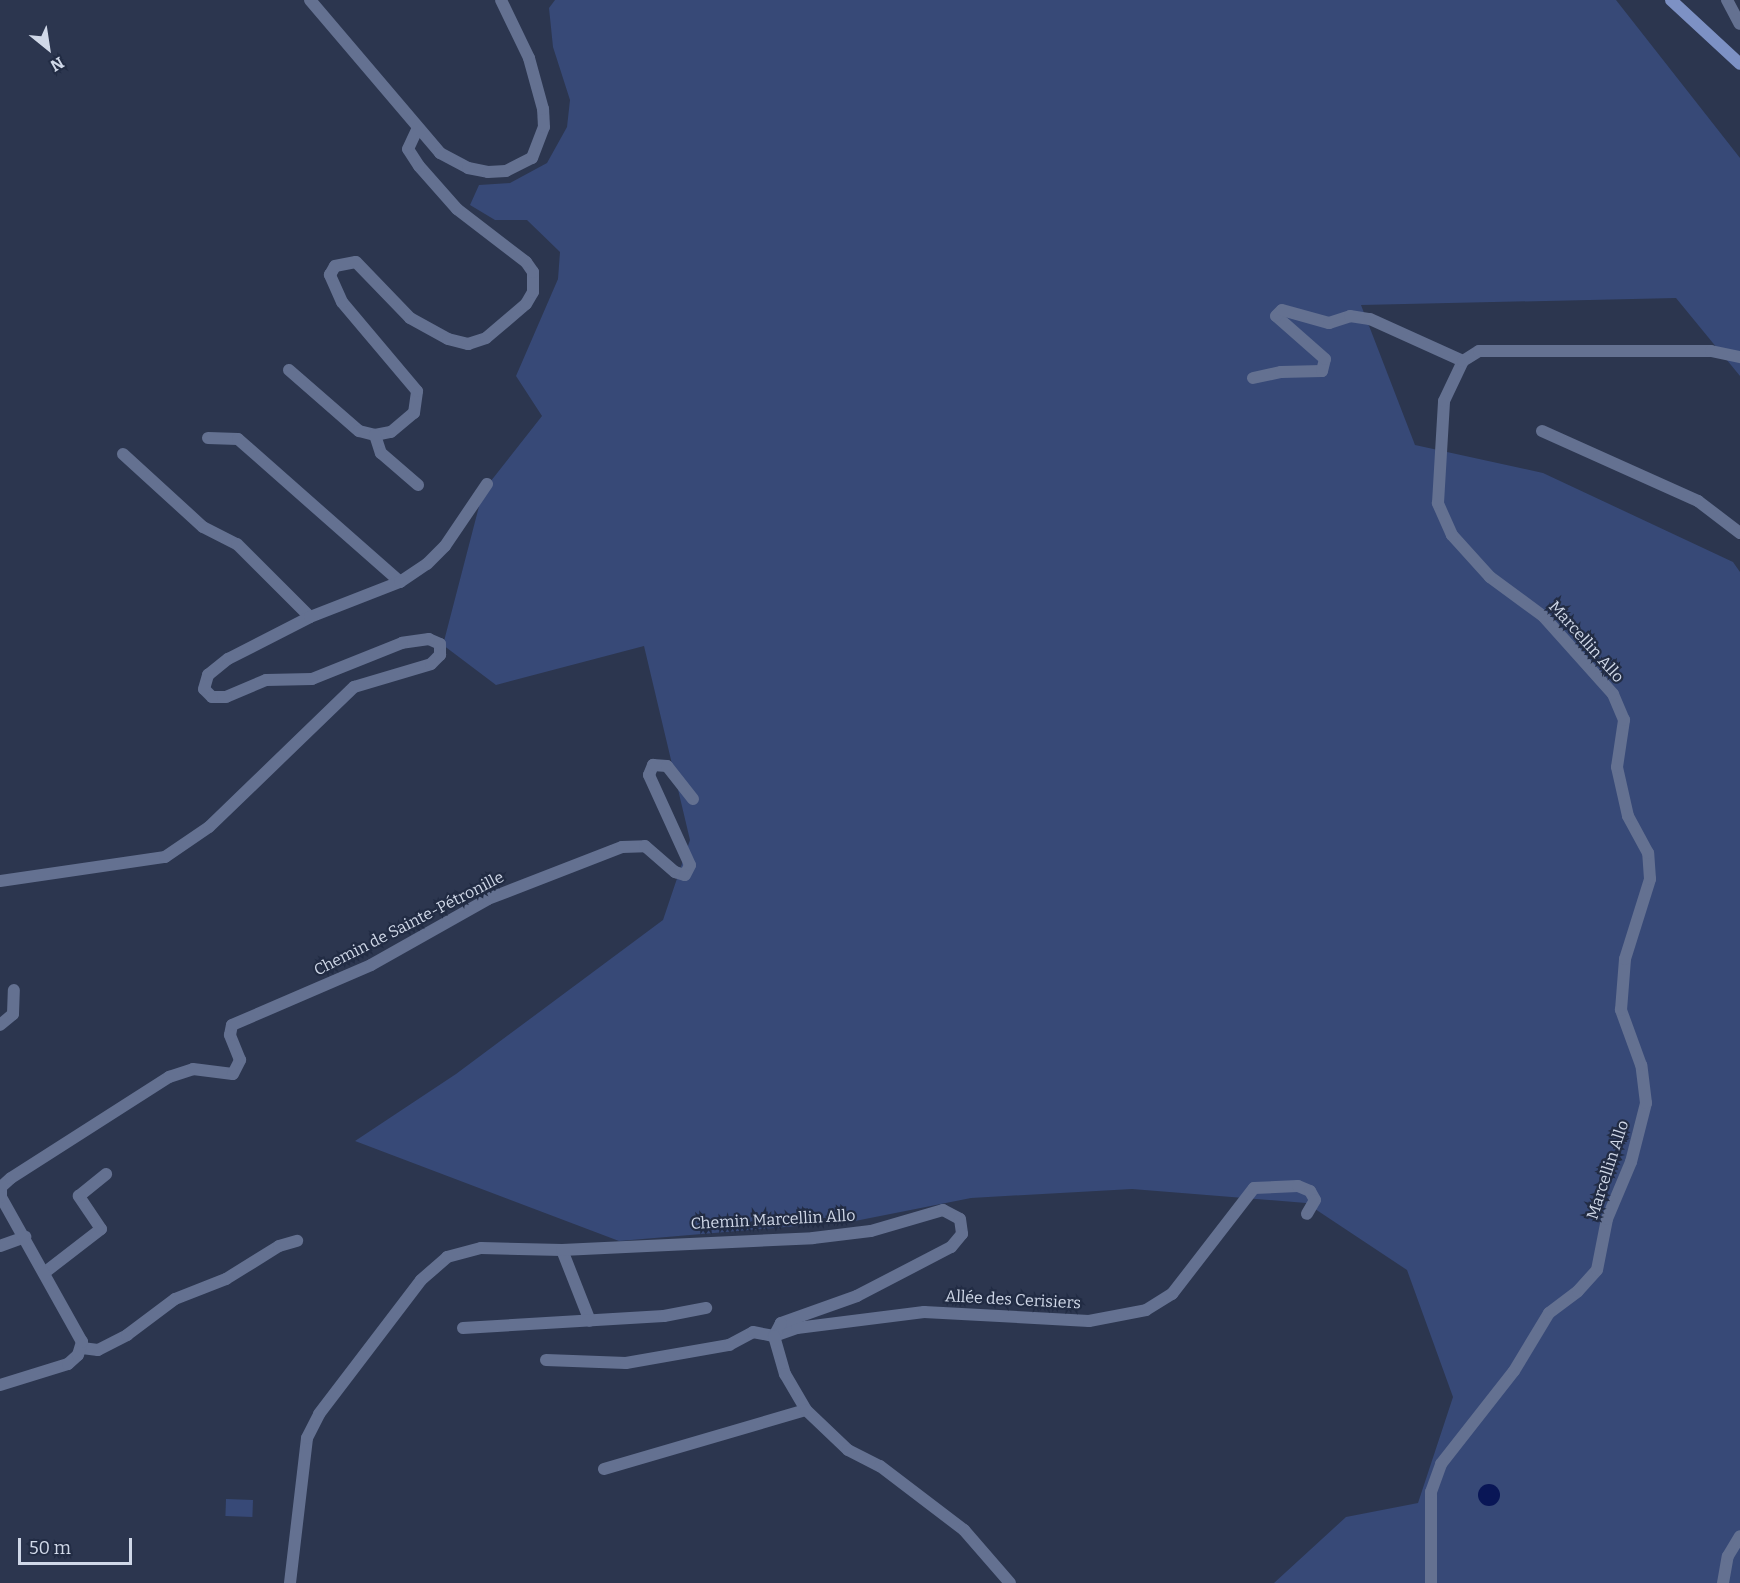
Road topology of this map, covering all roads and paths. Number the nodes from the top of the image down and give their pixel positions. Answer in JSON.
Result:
{"nodes":[{"id":1,"x":310,"y":0,"type":"edge"},
{"id":2,"x":501,"y":0,"type":"edge"},
{"id":3,"x":1671,"y":0,"type":"edge"},
{"id":4,"x":1727,"y":0,"type":"edge"},
{"id":5,"x":1740,"y":24,"type":"edge"},
{"id":6,"x":1740,"y":64,"type":"edge"},
{"id":7,"x":417,"y":130,"type":"junction"},
{"id":8,"x":1740,"y":357,"type":"edge"},
{"id":9,"x":1463,"y":361,"type":"junction"},
{"id":10,"x":290,"y":370,"type":"dead end"},
{"id":11,"x":1253,"y":378,"type":"dead end"},
{"id":12,"x":1542,"y":431,"type":"dead end"},
{"id":13,"x":375,"y":435,"type":"junction"},
{"id":14,"x":208,"y":438,"type":"dead end"},
{"id":15,"x":123,"y":454,"type":"dead end"},
{"id":16,"x":487,"y":484,"type":"dead end"},
{"id":17,"x":418,"y":485,"type":"dead end"},
{"id":18,"x":1740,"y":533,"type":"edge"},
{"id":19,"x":400,"y":582,"type":"junction"},
{"id":20,"x":310,"y":617,"type":"junction"},
{"id":21,"x":693,"y":799,"type":"dead end"},
{"id":22,"x":0,"y":881,"type":"edge"},
{"id":23,"x":14,"y":990,"type":"dead end"},
{"id":24,"x":0,"y":1025,"type":"edge"},
{"id":25,"x":106,"y":1174,"type":"dead end"},
{"id":26,"x":1307,"y":1214,"type":"dead end"},
{"id":27,"x":26,"y":1237,"type":"junction"},
{"id":28,"x":297,"y":1241,"type":"dead end"},
{"id":29,"x":0,"y":1246,"type":"edge"},
{"id":30,"x":562,"y":1250,"type":"junction"},
{"id":31,"x":44,"y":1273,"type":"junction"},
{"id":32,"x":706,"y":1308,"type":"dead end"},
{"id":33,"x":590,"y":1321,"type":"junction"},
{"id":34,"x":463,"y":1328,"type":"dead end"},
{"id":35,"x":774,"y":1336,"type":"junction"},
{"id":36,"x":81,"y":1348,"type":"junction"},
{"id":37,"x":546,"y":1360,"type":"dead end"},
{"id":38,"x":0,"y":1385,"type":"edge"},
{"id":39,"x":806,"y":1410,"type":"junction"},
{"id":40,"x":604,"y":1469,"type":"dead end"},
{"id":41,"x":1740,"y":1536,"type":"edge"},
{"id":42,"x":290,"y":1583,"type":"edge"},
{"id":43,"x":1010,"y":1583,"type":"edge"},
{"id":44,"x":1431,"y":1583,"type":"edge"},
{"id":45,"x":1723,"y":1583,"type":"edge"}],
"edges":[{"from":1,"to":7,"type":"street"},
{"from":2,"to":7,"type":"street"},
{"from":3,"to":6,"type":"main road"},
{"from":4,"to":5,"type":"street"},
{"from":7,"to":13,"type":"street"},
{"from":8,"to":9,"type":"street"},
{"from":9,"to":11,"type":"street"},
{"from":9,"to":44,"type":"street","name":"Marcellin Allo"},
{"from":10,"to":13,"type":"street"},
{"from":12,"to":18,"type":"street"},
{"from":13,"to":17,"type":"street"},
{"from":14,"to":19,"type":"street"},
{"from":15,"to":20,"type":"street"},
{"from":16,"to":19,"type":"street"},
{"from":19,"to":20,"type":"street"},
{"from":20,"to":22,"type":"street"},
{"from":21,"to":27,"type":"street","name":"Chemin de Sainte-Pétronille"},
{"from":23,"to":24,"type":"street"},
{"from":25,"to":31,"type":"street"},
{"from":26,"to":35,"type":"street","name":"Allée des Cerisiers"},
{"from":27,"to":29,"type":"street"},
{"from":27,"to":31,"type":"street","name":"Chemin de Sainte-Pétronille"},
{"from":28,"to":36,"type":"street"},
{"from":30,"to":33,"type":"street"},
{"from":30,"to":35,"type":"street","name":"Chemin Marcellin Allo"},
{"from":30,"to":42,"type":"street","name":"Chemin Marcellin Allo"},
{"from":31,"to":36,"type":"street","name":"Chemin de Sainte-Pétronille"},
{"from":32,"to":33,"type":"street"},
{"from":33,"to":34,"type":"street"},
{"from":35,"to":37,"type":"street"},
{"from":35,"to":39,"type":"street"},
{"from":36,"to":38,"type":"street"},
{"from":39,"to":40,"type":"street"},
{"from":39,"to":43,"type":"street"},
{"from":41,"to":45,"type":"street"}]}
